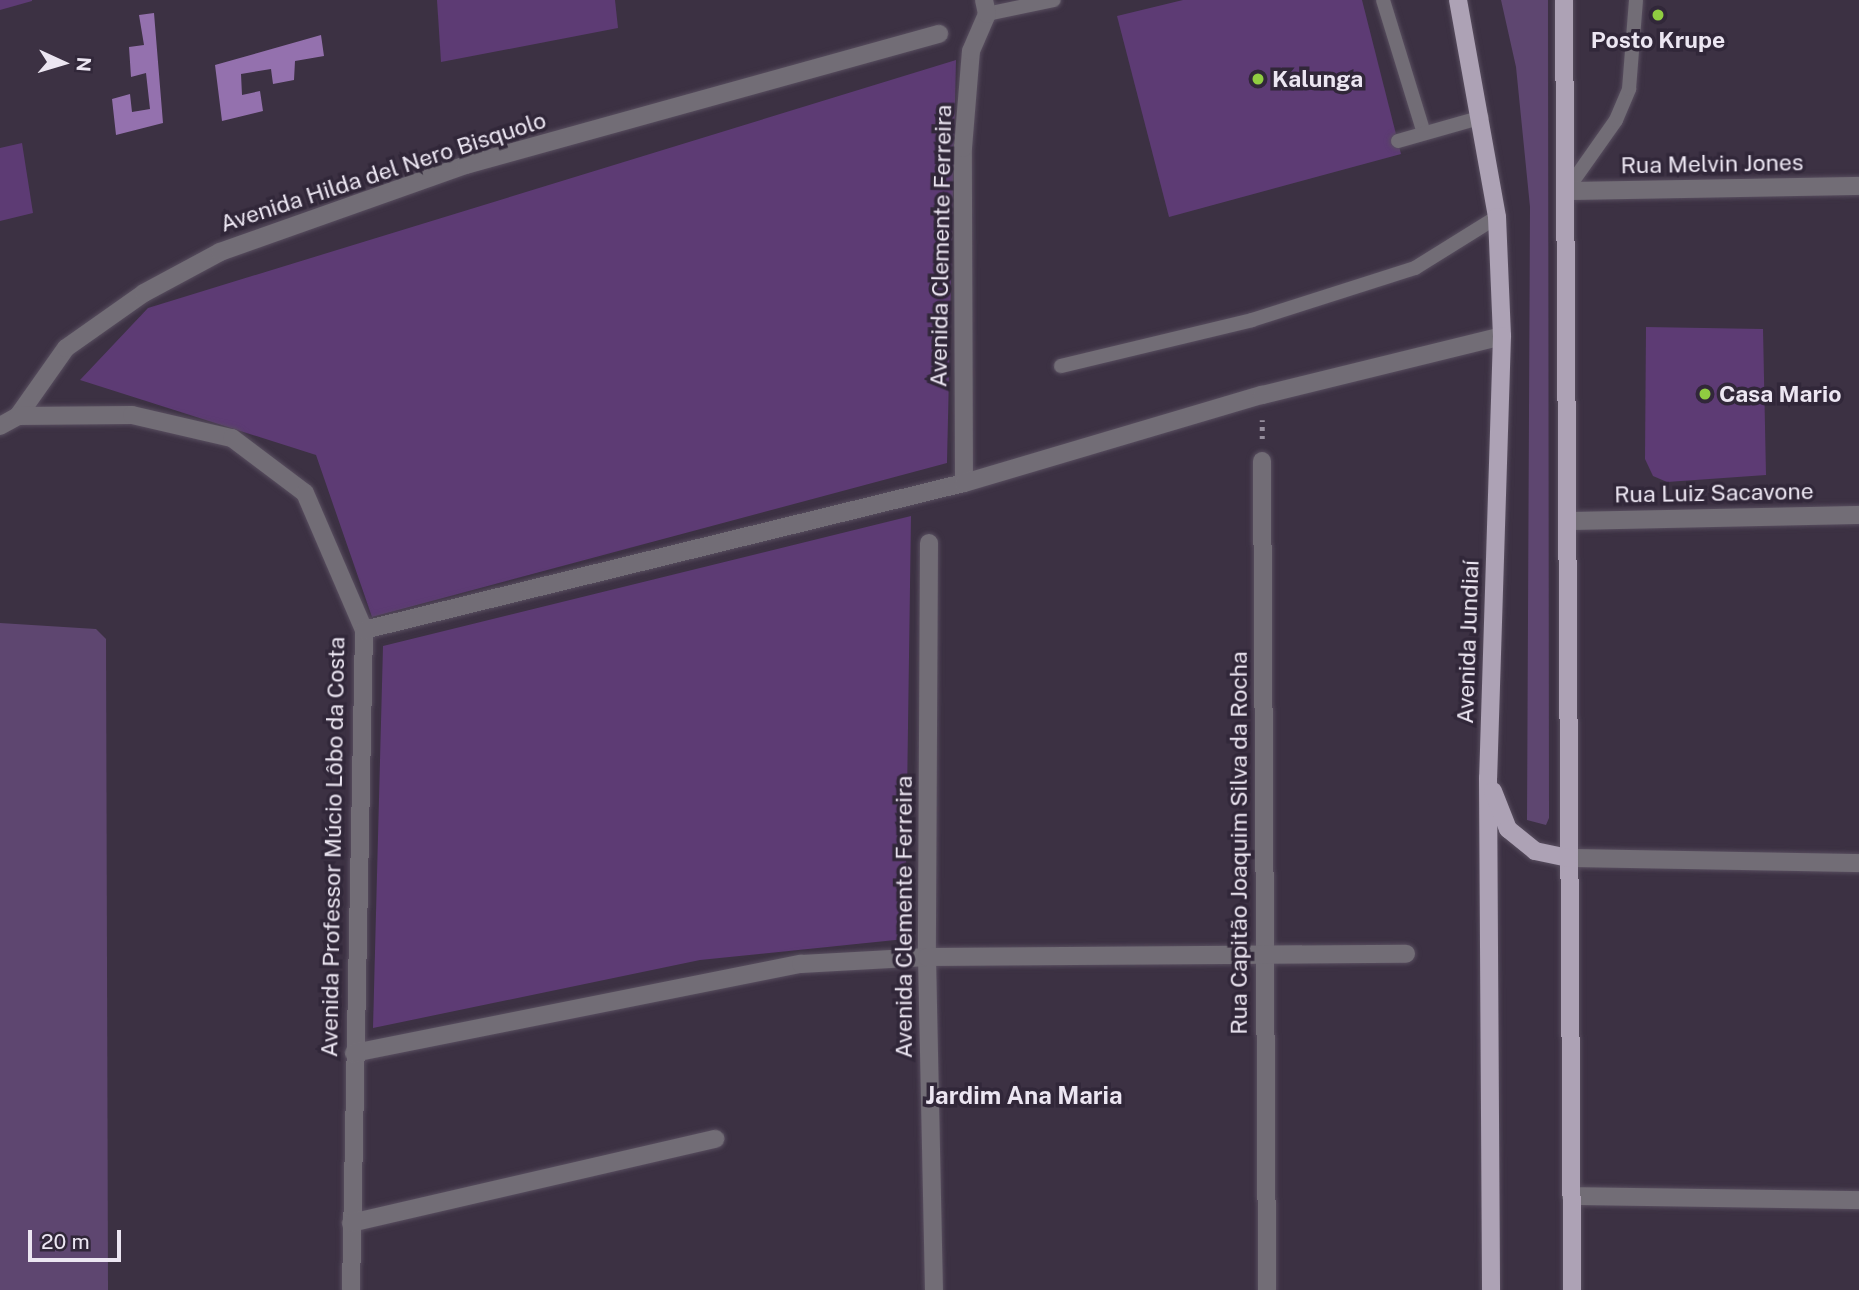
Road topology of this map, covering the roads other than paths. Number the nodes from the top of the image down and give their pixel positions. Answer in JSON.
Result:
{"nodes":[{"id":1,"x":1054,"y":0,"type":"edge"},
{"id":2,"x":1383,"y":0,"type":"edge"},
{"id":3,"x":1458,"y":0,"type":"edge"},
{"id":4,"x":1564,"y":0,"type":"edge"},
{"id":5,"x":1636,"y":0,"type":"edge"},
{"id":6,"x":986,"y":7,"type":"edge"},
{"id":7,"x":939,"y":34,"type":"dead end"},
{"id":8,"x":1482,"y":117,"type":"junction"},
{"id":9,"x":1424,"y":133,"type":"junction"},
{"id":10,"x":1398,"y":141,"type":"dead end"},
{"id":11,"x":1859,"y":186,"type":"edge"},
{"id":12,"x":1566,"y":191,"type":"junction"},
{"id":13,"x":1497,"y":217,"type":"junction"},
{"id":14,"x":1502,"y":336,"type":"junction"},
{"id":15,"x":1061,"y":366,"type":"dead end"},
{"id":16,"x":18,"y":415,"type":"junction"},
{"id":17,"x":0,"y":426,"type":"edge"},
{"id":18,"x":1262,"y":461,"type":"road end"},
{"id":19,"x":964,"y":483,"type":"junction"},
{"id":20,"x":1859,"y":515,"type":"edge"},
{"id":21,"x":1569,"y":521,"type":"junction"},
{"id":22,"x":929,"y":543,"type":"dead end"},
{"id":23,"x":364,"y":630,"type":"junction"},
{"id":24,"x":1488,"y":778,"type":"junction"},
{"id":25,"x":1568,"y":858,"type":"junction"},
{"id":26,"x":1859,"y":863,"type":"edge"},
{"id":27,"x":1264,"y":952,"type":"junction"},
{"id":28,"x":1406,"y":954,"type":"dead end"},
{"id":29,"x":926,"y":957,"type":"junction"},
{"id":30,"x":354,"y":1053,"type":"junction"},
{"id":31,"x":715,"y":1139,"type":"dead end"},
{"id":32,"x":1571,"y":1196,"type":"junction"},
{"id":33,"x":1859,"y":1200,"type":"edge"},
{"id":34,"x":351,"y":1223,"type":"junction"},
{"id":35,"x":351,"y":1290,"type":"edge"},
{"id":36,"x":934,"y":1290,"type":"edge"},
{"id":37,"x":1267,"y":1290,"type":"edge"},
{"id":38,"x":1491,"y":1290,"type":"edge"},
{"id":39,"x":1572,"y":1290,"type":"edge"}],
"edges":[{"from":1,"to":6,"type":"lane"},
{"from":2,"to":9,"type":"lane"},
{"from":3,"to":8,"type":"main road","name":"Avenida Jundiaí"},
{"from":4,"to":12,"type":"main road"},
{"from":5,"to":12,"type":"lane"},
{"from":6,"to":19,"type":"street","name":"Avenida Clemente Ferreira"},
{"from":7,"to":16,"type":"street","name":"Avenida Hilda del Nero Bisquolo"},
{"from":8,"to":9,"type":"lane"},
{"from":8,"to":13,"type":"main road","name":"Avenida Jundiaí"},
{"from":9,"to":10,"type":"lane"},
{"from":11,"to":12,"type":"street","name":"Rua Melvin Jones"},
{"from":12,"to":21,"type":"main road"},
{"from":13,"to":14,"type":"main road","name":"Avenida Jundiaí"},
{"from":13,"to":15,"type":"lane"},
{"from":14,"to":19,"type":"street"},
{"from":14,"to":24,"type":"main road","name":"Avenida Jundiaí"},
{"from":16,"to":17,"type":"street"},
{"from":16,"to":23,"type":"street","name":"Avenida Professor Múcio Lôbo da Costa"},
{"from":18,"to":27,"type":"street","name":"Rua Capitão Joaquim Silva da Rocha"},
{"from":19,"to":23,"type":"street"},
{"from":20,"to":21,"type":"street","name":"Rua Luiz Sacavone"},
{"from":21,"to":25,"type":"main road"},
{"from":22,"to":29,"type":"street","name":"Avenida Clemente Ferreira"},
{"from":23,"to":30,"type":"street","name":"Avenida Professor Múcio Lôbo da Costa"},
{"from":24,"to":25,"type":"main road"},
{"from":24,"to":38,"type":"main road","name":"Avenida Jundiaí"},
{"from":25,"to":26,"type":"street"},
{"from":25,"to":32,"type":"main road"},
{"from":27,"to":28,"type":"street"},
{"from":27,"to":29,"type":"street"},
{"from":27,"to":37,"type":"street","name":"Rua Capitão Joaquim Silva da Rocha"},
{"from":29,"to":30,"type":"street"},
{"from":29,"to":36,"type":"street","name":"Avenida Clemente Ferreira"},
{"from":30,"to":34,"type":"street","name":"Avenida Professor Múcio Lôbo da Costa"},
{"from":31,"to":34,"type":"street"},
{"from":32,"to":33,"type":"street"},
{"from":32,"to":39,"type":"main road"},
{"from":34,"to":35,"type":"street","name":"Avenida Professor Múcio Lôbo da Costa"}]}
